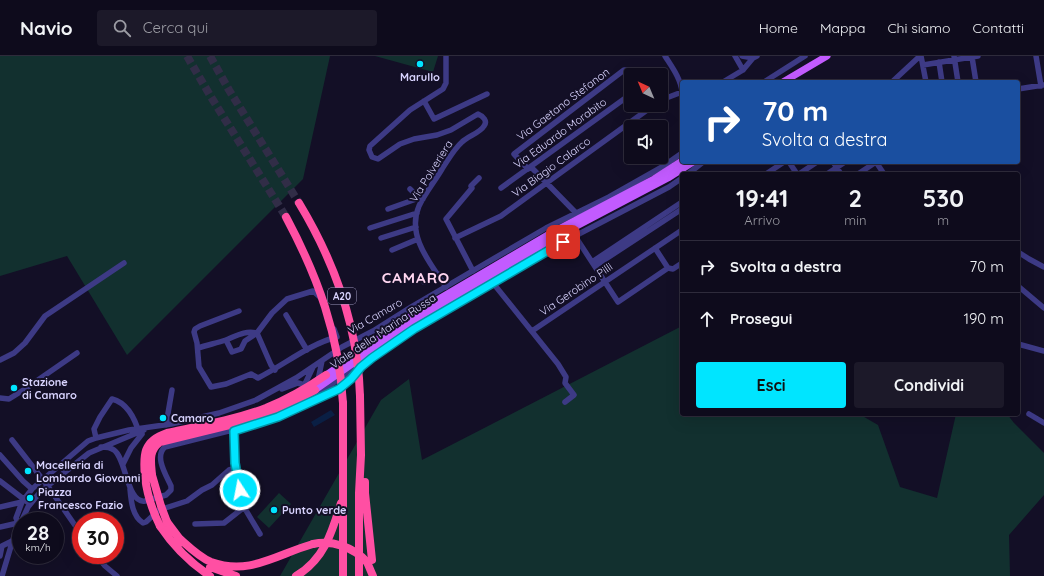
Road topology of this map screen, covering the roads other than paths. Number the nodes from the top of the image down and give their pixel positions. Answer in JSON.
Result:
{"nodes":[{"id":1,"x":446,"y":56,"type":"edge"},
{"id":2,"x":665,"y":56,"type":"edge"},
{"id":3,"x":735,"y":56,"type":"edge"},
{"id":4,"x":742,"y":56,"type":"edge"},
{"id":5,"x":805,"y":56,"type":"edge"},
{"id":6,"x":827,"y":56,"type":"edge"},
{"id":7,"x":920,"y":56,"type":"edge"},
{"id":8,"x":975,"y":56,"type":"edge"},
{"id":9,"x":1036,"y":56,"type":"edge"},
{"id":10,"x":755,"y":57,"type":"edge"},
{"id":11,"x":954,"y":58,"type":"edge"},
{"id":12,"x":939,"y":62,"type":"junction"},
{"id":13,"x":923,"y":65,"type":"junction"},
{"id":14,"x":624,"y":70,"type":"edge"},
{"id":15,"x":744,"y":70,"type":"junction"},
{"id":16,"x":680,"y":80,"type":"edge"},
{"id":17,"x":726,"y":80,"type":"edge"},
{"id":18,"x":767,"y":80,"type":"edge"},
{"id":19,"x":786,"y":80,"type":"edge"},
{"id":20,"x":894,"y":80,"type":"edge"},
{"id":21,"x":926,"y":80,"type":"edge"},
{"id":22,"x":942,"y":80,"type":"edge"},
{"id":23,"x":958,"y":80,"type":"edge"},
{"id":24,"x":976,"y":80,"type":"edge"},
{"id":25,"x":1042,"y":85,"type":"edge"},
{"id":26,"x":1020,"y":89,"type":"edge"},
{"id":27,"x":680,"y":92,"type":"edge"},
{"id":28,"x":487,"y":94,"type":"dead end"},
{"id":29,"x":668,"y":95,"type":"edge"},
{"id":30,"x":624,"y":99,"type":"edge"},
{"id":31,"x":424,"y":101,"type":"junction"},
{"id":32,"x":644,"y":112,"type":"edge"},
{"id":33,"x":680,"y":154,"type":"edge"},
{"id":34,"x":680,"y":162,"type":"edge"},
{"id":35,"x":689,"y":164,"type":"edge"},
{"id":36,"x":700,"y":164,"type":"edge"},
{"id":37,"x":782,"y":164,"type":"edge"},
{"id":38,"x":814,"y":164,"type":"edge"},
{"id":39,"x":834,"y":164,"type":"edge"},
{"id":40,"x":842,"y":164,"type":"edge"},
{"id":41,"x":873,"y":164,"type":"edge"},
{"id":42,"x":529,"y":168,"type":"junction"},
{"id":43,"x":837,"y":168,"type":"junction"},
{"id":44,"x":690,"y":172,"type":"edge"},
{"id":45,"x":775,"y":172,"type":"edge"},
{"id":46,"x":801,"y":172,"type":"edge"},
{"id":47,"x":830,"y":172,"type":"edge"},
{"id":48,"x":840,"y":172,"type":"edge"},
{"id":49,"x":861,"y":172,"type":"edge"},
{"id":50,"x":478,"y":178,"type":"dead end"},
{"id":51,"x":680,"y":179,"type":"edge"},
{"id":52,"x":546,"y":182,"type":"junction"},
{"id":53,"x":501,"y":188,"type":"dead end"},
{"id":54,"x":410,"y":189,"type":"dead end"},
{"id":55,"x":421,"y":199,"type":"junction"},
{"id":56,"x":299,"y":203,"type":"tunnel mouth"},
{"id":57,"x":680,"y":203,"type":"edge"},
{"id":58,"x":388,"y":209,"type":"dead end"},
{"id":59,"x":680,"y":210,"type":"edge"},
{"id":60,"x":417,"y":213,"type":"junction"},
{"id":61,"x":577,"y":214,"type":"junction"},
{"id":62,"x":286,"y":217,"type":"tunnel mouth"},
{"id":63,"x":416,"y":227,"type":"junction"},
{"id":64,"x":370,"y":228,"type":"dead end"},
{"id":65,"x":680,"y":231,"type":"edge"},
{"id":66,"x":575,"y":236,"type":"junction"},
{"id":67,"x":380,"y":238,"type":"dead end"},
{"id":68,"x":455,"y":238,"type":"junction"},
{"id":69,"x":418,"y":239,"type":"junction"},
{"id":70,"x":655,"y":248,"type":"junction"},
{"id":71,"x":392,"y":250,"type":"dead end"},
{"id":72,"x":1020,"y":253,"type":"edge"},
{"id":73,"x":124,"y":262,"type":"dead end"},
{"id":74,"x":593,"y":264,"type":"junction"},
{"id":75,"x":680,"y":265,"type":"edge"},
{"id":76,"x":1044,"y":267,"type":"edge"},
{"id":77,"x":668,"y":268,"type":"junction"},
{"id":78,"x":473,"y":271,"type":"junction"},
{"id":79,"x":438,"y":274,"type":"junction"},
{"id":80,"x":424,"y":282,"type":"dead end"},
{"id":81,"x":605,"y":282,"type":"junction"},
{"id":82,"x":493,"y":283,"type":"junction"},
{"id":83,"x":446,"y":287,"type":"junction"},
{"id":84,"x":1020,"y":288,"type":"edge"},
{"id":85,"x":1044,"y":308,"type":"edge"},
{"id":86,"x":239,"y":311,"type":"dead end"},
{"id":87,"x":286,"y":315,"type":"dead end"},
{"id":88,"x":532,"y":331,"type":"junction"},
{"id":89,"x":257,"y":333,"type":"junction"},
{"id":90,"x":226,"y":340,"type":"junction"},
{"id":91,"x":1020,"y":345,"type":"edge"},
{"id":92,"x":198,"y":348,"type":"junction"},
{"id":93,"x":307,"y":350,"type":"junction"},
{"id":94,"x":1044,"y":351,"type":"edge"},
{"id":95,"x":77,"y":353,"type":"dead end"},
{"id":96,"x":0,"y":360,"type":"edge"},
{"id":97,"x":322,"y":361,"type":"junction"},
{"id":98,"x":311,"y":369,"type":"junction"},
{"id":99,"x":275,"y":370,"type":"junction"},
{"id":100,"x":322,"y":376,"type":"junction"},
{"id":101,"x":172,"y":390,"type":"dead end"},
{"id":102,"x":313,"y":390,"type":"junction"},
{"id":103,"x":272,"y":393,"type":"junction"},
{"id":104,"x":0,"y":398,"type":"edge"},
{"id":105,"x":565,"y":402,"type":"dead end"},
{"id":106,"x":1030,"y":414,"type":"dead end"},
{"id":107,"x":1044,"y":423,"type":"edge"},
{"id":108,"x":166,"y":424,"type":"junction"},
{"id":109,"x":234,"y":431,"type":"junction"},
{"id":110,"x":139,"y":432,"type":"junction"},
{"id":111,"x":106,"y":436,"type":"junction"},
{"id":112,"x":96,"y":438,"type":"junction"},
{"id":113,"x":12,"y":440,"type":"dead end"},
{"id":114,"x":109,"y":444,"type":"junction"},
{"id":115,"x":101,"y":447,"type":"junction"},
{"id":116,"x":0,"y":455,"type":"edge"},
{"id":117,"x":123,"y":464,"type":"junction"},
{"id":118,"x":236,"y":468,"type":"junction"},
{"id":119,"x":148,"y":476,"type":"junction"},
{"id":120,"x":44,"y":478,"type":"junction"},
{"id":121,"x":0,"y":481,"type":"edge"},
{"id":122,"x":49,"y":484,"type":"junction"},
{"id":123,"x":130,"y":488,"type":"junction"},
{"id":124,"x":32,"y":489,"type":"junction"},
{"id":125,"x":362,"y":493,"type":"junction"},
{"id":126,"x":343,"y":494,"type":"junction"},
{"id":127,"x":23,"y":501,"type":"junction"},
{"id":128,"x":30,"y":504,"type":"junction"},
{"id":129,"x":0,"y":507,"type":"edge"},
{"id":130,"x":243,"y":508,"type":"junction"},
{"id":131,"x":18,"y":512,"type":"edge"},
{"id":132,"x":26,"y":512,"type":"edge"},
{"id":133,"x":72,"y":521,"type":"edge"},
{"id":134,"x":12,"y":524,"type":"edge"},
{"id":135,"x":164,"y":524,"type":"junction"},
{"id":136,"x":195,"y":524,"type":"dead end"},
{"id":137,"x":0,"y":527,"type":"edge"},
{"id":138,"x":260,"y":534,"type":"dead end"},
{"id":139,"x":179,"y":538,"type":"junction"},
{"id":140,"x":12,"y":541,"type":"joint"},
{"id":141,"x":0,"y":556,"type":"edge"},
{"id":142,"x":369,"y":561,"type":"junction"},
{"id":143,"x":103,"y":564,"type":"edge"},
{"id":144,"x":2,"y":576,"type":"edge"},
{"id":145,"x":117,"y":576,"type":"edge"},
{"id":146,"x":210,"y":576,"type":"edge"},
{"id":147,"x":236,"y":576,"type":"edge"},
{"id":148,"x":296,"y":576,"type":"edge"},
{"id":149,"x":343,"y":576,"type":"edge"},
{"id":150,"x":359,"y":576,"type":"edge"},
{"id":151,"x":373,"y":576,"type":"edge"}],
"edges":[{"from":1,"to":31,"type":"street","name":"Via Polveriera"},
{"from":2,"to":16,"type":"street"},
{"from":3,"to":15,"type":"street"},
{"from":4,"to":10,"type":"street"},
{"from":5,"to":18,"type":"street"},
{"from":6,"to":19,"type":"main road"},
{"from":7,"to":13,"type":"street"},
{"from":7,"to":20,"type":"street"},
{"from":8,"to":11,"type":"street"},
{"from":8,"to":24,"type":"street"},
{"from":9,"to":25,"type":"street"},
{"from":10,"to":15,"type":"street"},
{"from":11,"to":12,"type":"street"},
{"from":11,"to":23,"type":"street"},
{"from":12,"to":13,"type":"street"},
{"from":12,"to":22,"type":"street"},
{"from":13,"to":21,"type":"street"},
{"from":14,"to":42,"type":"street","name":"Via Gaetano Stefanon"},
{"from":15,"to":17,"type":"street"},
{"from":25,"to":26,"type":"street"},
{"from":27,"to":29,"type":"street"},
{"from":28,"to":31,"type":"street"},
{"from":30,"to":42,"type":"street","name":"Via Eduardo Morabito"},
{"from":31,"to":55,"type":"street","name":"Via Polveriera"},
{"from":32,"to":52,"type":"street","name":"Via Biagio Calarco"},
{"from":33,"to":61,"type":"street","name":"Via Camaro"},
{"from":34,"to":100,"type":"main road","name":"Viale della Marina Russa"},
{"from":35,"to":102,"type":"main road","name":"Viale della Marina Russa"},
{"from":36,"to":44,"type":"street"},
{"from":37,"to":45,"type":"street"},
{"from":38,"to":46,"type":"street"},
{"from":39,"to":43,"type":"street"},
{"from":40,"to":43,"type":"street"},
{"from":41,"to":49,"type":"street"},
{"from":42,"to":52,"type":"street"},
{"from":42,"to":53,"type":"street","name":"Via Eduardo Morabito"},
{"from":43,"to":47,"type":"street"},
{"from":43,"to":48,"type":"street"},
{"from":50,"to":68,"type":"street"},
{"from":51,"to":66,"type":"street"},
{"from":52,"to":61,"type":"street"},
{"from":52,"to":68,"type":"street","name":"Via Biagio Calarco"},
{"from":54,"to":55,"type":"street"},
{"from":55,"to":58,"type":"street"},
{"from":55,"to":60,"type":"street","name":"Via Polveriera"},
{"from":56,"to":125,"type":"highway","number":"A20","bridge":true},
{"from":57,"to":74,"type":"street"},
{"from":59,"to":74,"type":"street"},
{"from":60,"to":63,"type":"street","name":"Via Polveriera"},
{"from":60,"to":64,"type":"street"},
{"from":61,"to":78,"type":"street","name":"Via Camaro"},
{"from":62,"to":126,"type":"highway","number":"A20","bridge":true},
{"from":63,"to":67,"type":"street"},
{"from":63,"to":69,"type":"street","name":"Via Polveriera"},
{"from":65,"to":70,"type":"street","name":"Via Gerobino Pilli"},
{"from":66,"to":74,"type":"street"},
{"from":66,"to":82,"type":"street"},
{"from":68,"to":78,"type":"street"},
{"from":69,"to":71,"type":"street"},
{"from":69,"to":79,"type":"street","name":"Via Polveriera"},
{"from":70,"to":77,"type":"street"},
{"from":70,"to":81,"type":"street","name":"Via Gerobino Pilli"},
{"from":72,"to":76,"type":"street"},
{"from":73,"to":96,"type":"street"},
{"from":74,"to":81,"type":"street"},
{"from":75,"to":77,"type":"street"},
{"from":77,"to":81,"type":"street"},
{"from":78,"to":83,"type":"street","name":"Via Camaro"},
{"from":79,"to":80,"type":"street"},
{"from":79,"to":83,"type":"street","name":"Via Polveriera"},
{"from":81,"to":88,"type":"street","name":"Via Gerobino Pilli"},
{"from":82,"to":88,"type":"street"},
{"from":82,"to":102,"type":"street"},
{"from":83,"to":97,"type":"street","name":"Via Camaro"},
{"from":84,"to":85,"type":"street"},
{"from":86,"to":92,"type":"street"},
{"from":87,"to":93,"type":"street"},
{"from":88,"to":105,"type":"street"},
{"from":89,"to":90,"type":"street"},
{"from":89,"to":90,"type":"street"},
{"from":89,"to":93,"type":"street"},
{"from":89,"to":99,"type":"street"},
{"from":90,"to":92,"type":"street"},
{"from":91,"to":94,"type":"street"},
{"from":92,"to":99,"type":"street"},
{"from":93,"to":99,"type":"street"},
{"from":95,"to":104,"type":"street"},
{"from":97,"to":98,"type":"street","name":"Via Camaro"},
{"from":97,"to":100,"type":"street"},
{"from":98,"to":100,"type":"street"},
{"from":98,"to":102,"type":"street"},
{"from":98,"to":103,"type":"street","name":"Via Camaro"},
{"from":100,"to":102,"type":"highway"},
{"from":101,"to":108,"type":"street"},
{"from":102,"to":103,"type":"street"},
{"from":102,"to":109,"type":"street"},
{"from":102,"to":119,"type":"highway"},
{"from":102,"to":119,"type":"highway"},
{"from":103,"to":108,"type":"street","name":"Via Camaro"},
{"from":106,"to":107,"type":"street"},
{"from":108,"to":110,"type":"street","name":"Via Camaro"},
{"from":109,"to":118,"type":"street"},
{"from":109,"to":123,"type":"street"},
{"from":110,"to":111,"type":"street"},
{"from":110,"to":112,"type":"street"},
{"from":110,"to":114,"type":"street"},
{"from":110,"to":117,"type":"street"},
{"from":111,"to":112,"type":"street"},
{"from":111,"to":114,"type":"street"},
{"from":112,"to":120,"type":"street"},
{"from":113,"to":120,"type":"street"},
{"from":114,"to":115,"type":"street"},
{"from":115,"to":117,"type":"street"},
{"from":115,"to":122,"type":"street"},
{"from":116,"to":124,"type":"street"},
{"from":117,"to":123,"type":"street"},
{"from":118,"to":123,"type":"street"},
{"from":118,"to":130,"type":"street"},
{"from":119,"to":135,"type":"highway","bridge":true},
{"from":120,"to":122,"type":"street"},
{"from":120,"to":124,"type":"street"},
{"from":121,"to":127,"type":"street"},
{"from":122,"to":128,"type":"street"},
{"from":122,"to":133,"type":"street"},
{"from":124,"to":127,"type":"street"},
{"from":125,"to":142,"type":"highway"},
{"from":125,"to":150,"type":"highway","number":"A20"},
{"from":126,"to":148,"type":"highway"},
{"from":126,"to":149,"type":"highway","number":"A20"},
{"from":127,"to":128,"type":"street"},
{"from":127,"to":129,"type":"street"},
{"from":127,"to":131,"type":"street"},
{"from":128,"to":132,"type":"street"},
{"from":130,"to":136,"type":"street"},
{"from":130,"to":138,"type":"street"},
{"from":134,"to":137,"type":"street"},
{"from":135,"to":139,"type":"highway"},
{"from":135,"to":146,"type":"highway"},
{"from":139,"to":142,"type":"highway","bridge":true},
{"from":139,"to":147,"type":"highway"},
{"from":140,"to":141,"type":"street"},
{"from":140,"to":144,"type":"street"},
{"from":142,"to":151,"type":"highway"},
{"from":143,"to":145,"type":"street"}]}
